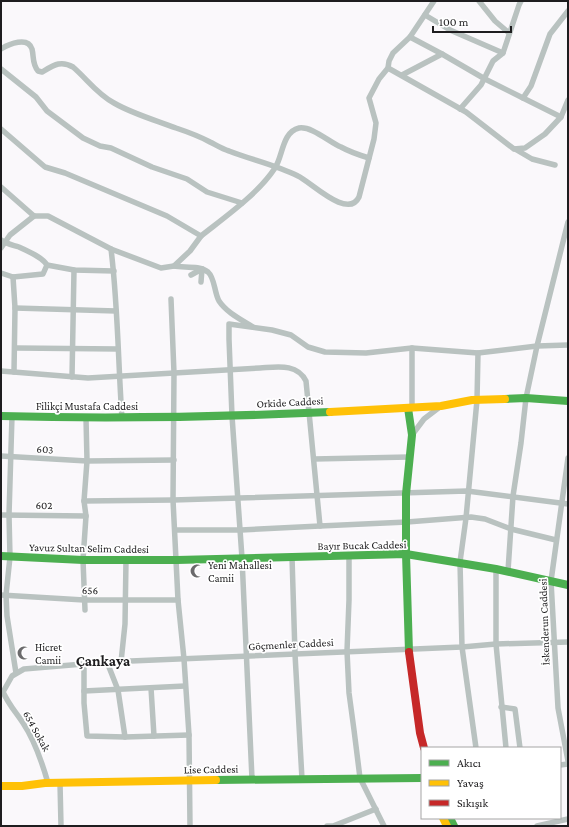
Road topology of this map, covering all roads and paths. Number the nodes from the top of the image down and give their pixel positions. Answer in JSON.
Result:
{"nodes":[{"id":1,"x":434,"y":1,"type":"edge"},
{"id":2,"x":479,"y":1,"type":"edge"},
{"id":3,"x":521,"y":1,"type":"edge"},
{"id":4,"x":568,"y":11,"type":"edge"},
{"id":5,"x":425,"y":15,"type":"junction"},
{"id":6,"x":509,"y":33,"type":"junction"},
{"id":7,"x":410,"y":37,"type":"junction"},
{"id":8,"x":1,"y":49,"type":"edge"},
{"id":9,"x":503,"y":53,"type":"junction"},
{"id":10,"x":442,"y":54,"type":"junction"},
{"id":11,"x":388,"y":68,"type":"junction"},
{"id":12,"x":1,"y":69,"type":"edge"},
{"id":13,"x":402,"y":75,"type":"junction"},
{"id":14,"x":485,"y":79,"type":"junction"},
{"id":15,"x":523,"y":98,"type":"junction"},
{"id":16,"x":568,"y":100,"type":"edge"},
{"id":17,"x":460,"y":109,"type":"junction"},
{"id":18,"x":561,"y":117,"type":"junction"},
{"id":19,"x":1,"y":129,"type":"edge"},
{"id":20,"x":514,"y":148,"type":"junction"},
{"id":21,"x":369,"y":158,"type":"junction"},
{"id":22,"x":555,"y":165,"type":"dead end"},
{"id":23,"x":276,"y":167,"type":"junction"},
{"id":24,"x":1,"y":187,"type":"edge"},
{"id":25,"x":242,"y":203,"type":"junction"},
{"id":26,"x":34,"y":216,"type":"junction"},
{"id":27,"x":568,"y":222,"type":"edge"},
{"id":28,"x":200,"y":236,"type":"junction"},
{"id":29,"x":2,"y":244,"type":"edge"},
{"id":30,"x":111,"y":249,"type":"junction"},
{"id":31,"x":47,"y":264,"type":"junction"},
{"id":32,"x":174,"y":266,"type":"junction"},
{"id":33,"x":74,"y":270,"type":"junction"},
{"id":34,"x":202,"y":270,"type":"junction"},
{"id":35,"x":114,"y":271,"type":"junction"},
{"id":36,"x":1,"y":273,"type":"edge"},
{"id":37,"x":191,"y":275,"type":"dead end"},
{"id":38,"x":13,"y":277,"type":"junction"},
{"id":39,"x":201,"y":282,"type":"dead end"},
{"id":40,"x":171,"y":299,"type":"dead end"},
{"id":41,"x":15,"y":308,"type":"junction"},
{"id":42,"x":73,"y":309,"type":"junction"},
{"id":43,"x":116,"y":311,"type":"junction"},
{"id":44,"x":255,"y":328,"type":"junction"},
{"id":45,"x":568,"y":345,"type":"edge"},
{"id":46,"x":537,"y":346,"type":"junction"},
{"id":47,"x":16,"y":348,"type":"junction"},
{"id":48,"x":73,"y":348,"type":"junction"},
{"id":49,"x":412,"y":348,"type":"junction"},
{"id":50,"x":118,"y":349,"type":"junction"},
{"id":51,"x":478,"y":353,"type":"junction"},
{"id":52,"x":230,"y":369,"type":"junction"},
{"id":53,"x":1,"y":371,"type":"edge"},
{"id":54,"x":14,"y":372,"type":"junction"},
{"id":55,"x":174,"y":373,"type":"junction"},
{"id":56,"x":72,"y":376,"type":"junction"},
{"id":57,"x":119,"y":376,"type":"junction"},
{"id":58,"x":526,"y":398,"type":"junction"},
{"id":59,"x":477,"y":400,"type":"junction"},
{"id":60,"x":568,"y":401,"type":"edge"},
{"id":61,"x":441,"y":406,"type":"junction"},
{"id":62,"x":410,"y":408,"type":"junction"},
{"id":63,"x":309,"y":412,"type":"junction"},
{"id":64,"x":1,"y":416,"type":"edge"},
{"id":65,"x":12,"y":416,"type":"junction"},
{"id":66,"x":232,"y":416,"type":"junction"},
{"id":67,"x":174,"y":417,"type":"junction"},
{"id":68,"x":86,"y":418,"type":"junction"},
{"id":69,"x":122,"y":418,"type":"junction"},
{"id":70,"x":412,"y":435,"type":"junction"},
{"id":71,"x":1,"y":456,"type":"edge"},
{"id":72,"x":12,"y":457,"type":"junction"},
{"id":73,"x":409,"y":457,"type":"junction"},
{"id":74,"x":568,"y":458,"type":"edge"},
{"id":75,"x":314,"y":459,"type":"junction"},
{"id":76,"x":174,"y":460,"type":"junction"},
{"id":77,"x":87,"y":461,"type":"junction"},
{"id":78,"x":467,"y":491,"type":"junction"},
{"id":79,"x":406,"y":494,"type":"junction"},
{"id":80,"x":317,"y":495,"type":"junction"},
{"id":81,"x":513,"y":496,"type":"junction"},
{"id":82,"x":238,"y":498,"type":"junction"},
{"id":83,"x":84,"y":500,"type":"junction"},
{"id":84,"x":174,"y":500,"type":"junction"},
{"id":85,"x":561,"y":503,"type":"junction"},
{"id":86,"x":568,"y":504,"type":"edge"},
{"id":87,"x":1,"y":515,"type":"edge"},
{"id":88,"x":9,"y":515,"type":"junction"},
{"id":89,"x":86,"y":516,"type":"junction"},
{"id":90,"x":466,"y":518,"type":"junction"},
{"id":91,"x":407,"y":522,"type":"junction"},
{"id":92,"x":320,"y":526,"type":"junction"},
{"id":93,"x":511,"y":529,"type":"junction"},
{"id":94,"x":176,"y":530,"type":"junction"},
{"id":95,"x":241,"y":530,"type":"junction"},
{"id":96,"x":556,"y":540,"type":"junction"},
{"id":97,"x":406,"y":554,"type":"junction"},
{"id":98,"x":1,"y":556,"type":"edge"},
{"id":99,"x":349,"y":556,"type":"junction"},
{"id":100,"x":10,"y":557,"type":"junction"},
{"id":101,"x":292,"y":557,"type":"junction"},
{"id":102,"x":242,"y":558,"type":"junction"},
{"id":103,"x":83,"y":560,"type":"junction"},
{"id":104,"x":126,"y":560,"type":"junction"},
{"id":105,"x":177,"y":560,"type":"junction"},
{"id":106,"x":460,"y":562,"type":"junction"},
{"id":107,"x":496,"y":568,"type":"junction"},
{"id":108,"x":508,"y":571,"type":"junction"},
{"id":109,"x":551,"y":581,"type":"junction"},
{"id":110,"x":568,"y":585,"type":"edge"},
{"id":111,"x":4,"y":595,"type":"edge"},
{"id":112,"x":84,"y":600,"type":"junction"},
{"id":113,"x":126,"y":600,"type":"junction"},
{"id":114,"x":178,"y":600,"type":"junction"},
{"id":115,"x":85,"y":610,"type":"dead end"},
{"id":116,"x":568,"y":642,"type":"edge"},
{"id":117,"x":496,"y":644,"type":"junction"},
{"id":118,"x":554,"y":644,"type":"junction"},
{"id":119,"x":462,"y":647,"type":"junction"},
{"id":120,"x":409,"y":649,"type":"junction"},
{"id":121,"x":347,"y":651,"type":"junction"},
{"id":122,"x":295,"y":654,"type":"junction"},
{"id":123,"x":246,"y":656,"type":"junction"},
{"id":124,"x":184,"y":659,"type":"junction"},
{"id":125,"x":108,"y":662,"type":"junction"},
{"id":126,"x":121,"y":662,"type":"junction"},
{"id":127,"x":84,"y":664,"type":"junction"},
{"id":128,"x":16,"y":673,"type":"junction"},
{"id":129,"x":185,"y":686,"type":"junction"},
{"id":130,"x":152,"y":688,"type":"junction"},
{"id":131,"x":118,"y":690,"type":"junction"},
{"id":132,"x":84,"y":691,"type":"junction"},
{"id":133,"x":501,"y":707,"type":"junction"},
{"id":134,"x":189,"y":735,"type":"junction"},
{"id":135,"x":154,"y":736,"type":"junction"},
{"id":136,"x":125,"y":737,"type":"junction"},
{"id":137,"x":424,"y":747,"type":"edge"},
{"id":138,"x":476,"y":747,"type":"edge"},
{"id":139,"x":506,"y":747,"type":"edge"},
{"id":140,"x":520,"y":747,"type":"edge"},
{"id":141,"x":568,"y":763,"type":"edge"},
{"id":142,"x":360,"y":778,"type":"junction"},
{"id":143,"x":421,"y":778,"type":"edge"},
{"id":144,"x":252,"y":779,"type":"junction"},
{"id":145,"x":302,"y":779,"type":"junction"},
{"id":146,"x":190,"y":780,"type":"junction"},
{"id":147,"x":48,"y":783,"type":"junction"},
{"id":148,"x":60,"y":783,"type":"junction"},
{"id":149,"x":1,"y":786,"type":"edge"},
{"id":150,"x":376,"y":809,"type":"junction"},
{"id":151,"x":568,"y":819,"type":"edge"},
{"id":152,"x":61,"y":826,"type":"edge"},
{"id":153,"x":190,"y":826,"type":"edge"},
{"id":154,"x":328,"y":826,"type":"edge"},
{"id":155,"x":384,"y":826,"type":"edge"},
{"id":156,"x":537,"y":826,"type":"edge"}],
"edges":[{"from":1,"to":5,"type":"street"},
{"from":2,"to":6,"type":"street"},
{"from":3,"to":6,"type":"street"},
{"from":4,"to":15,"type":"street"},
{"from":5,"to":7,"type":"street"},
{"from":5,"to":9,"type":"street"},
{"from":6,"to":9,"type":"street"},
{"from":7,"to":10,"type":"street"},
{"from":7,"to":11,"type":"street"},
{"from":8,"to":23,"type":"street"},
{"from":9,"to":14,"type":"street"},
{"from":10,"to":13,"type":"street"},
{"from":10,"to":14,"type":"street"},
{"from":11,"to":13,"type":"street"},
{"from":11,"to":21,"type":"street"},
{"from":12,"to":25,"type":"street"},
{"from":13,"to":17,"type":"street"},
{"from":14,"to":15,"type":"street"},
{"from":14,"to":17,"type":"street"},
{"from":15,"to":18,"type":"street"},
{"from":16,"to":18,"type":"street"},
{"from":17,"to":20,"type":"street"},
{"from":18,"to":20,"type":"street"},
{"from":19,"to":28,"type":"street"},
{"from":20,"to":22,"type":"street"},
{"from":21,"to":23,"type":"street"},
{"from":21,"to":23,"type":"street"},
{"from":23,"to":25,"type":"street"},
{"from":24,"to":26,"type":"street"},
{"from":25,"to":28,"type":"street"},
{"from":26,"to":29,"type":"street"},
{"from":26,"to":30,"type":"street"},
{"from":27,"to":46,"type":"street"},
{"from":28,"to":32,"type":"street"},
{"from":29,"to":31,"type":"street"},
{"from":30,"to":32,"type":"street"},
{"from":30,"to":35,"type":"street"},
{"from":31,"to":33,"type":"street"},
{"from":31,"to":38,"type":"street"},
{"from":32,"to":34,"type":"street"},
{"from":33,"to":35,"type":"street"},
{"from":33,"to":42,"type":"street"},
{"from":34,"to":37,"type":"street"},
{"from":34,"to":39,"type":"street"},
{"from":34,"to":44,"type":"street"},
{"from":35,"to":43,"type":"street"},
{"from":36,"to":38,"type":"street"},
{"from":38,"to":41,"type":"street"},
{"from":40,"to":55,"type":"street"},
{"from":41,"to":42,"type":"street"},
{"from":41,"to":47,"type":"street"},
{"from":42,"to":43,"type":"street"},
{"from":42,"to":48,"type":"street"},
{"from":43,"to":50,"type":"street"},
{"from":44,"to":49,"type":"street"},
{"from":44,"to":52,"type":"street"},
{"from":45,"to":46,"type":"street"},
{"from":46,"to":51,"type":"street"},
{"from":46,"to":58,"type":"street"},
{"from":47,"to":48,"type":"street"},
{"from":47,"to":54,"type":"street"},
{"from":48,"to":50,"type":"street"},
{"from":48,"to":56,"type":"street"},
{"from":49,"to":51,"type":"street"},
{"from":49,"to":62,"type":"street"},
{"from":50,"to":57,"type":"street"},
{"from":51,"to":59,"type":"street"},
{"from":52,"to":55,"type":"street"},
{"from":52,"to":63,"type":"street"},
{"from":52,"to":66,"type":"street"},
{"from":53,"to":54,"type":"street"},
{"from":54,"to":56,"type":"street"},
{"from":55,"to":57,"type":"street"},
{"from":55,"to":67,"type":"street"},
{"from":56,"to":57,"type":"street"},
{"from":57,"to":69,"type":"street"},
{"from":58,"to":59,"type":"street","name":"Orkide Caddesi"},
{"from":58,"to":60,"type":"street","name":"Orkide Caddesi"},
{"from":58,"to":81,"type":"street"},
{"from":59,"to":61,"type":"street","name":"Orkide Caddesi"},
{"from":59,"to":78,"type":"street"},
{"from":61,"to":62,"type":"street","name":"Orkide Caddesi"},
{"from":61,"to":70,"type":"street"},
{"from":62,"to":63,"type":"street","name":"Orkide Caddesi"},
{"from":62,"to":70,"type":"street"},
{"from":63,"to":66,"type":"street","name":"Orkide Caddesi"},
{"from":63,"to":75,"type":"street"},
{"from":64,"to":65,"type":"street","name":"Filikçi Mustafa Caddesi"},
{"from":65,"to":68,"type":"street","name":"Filikçi Mustafa Caddesi"},
{"from":65,"to":72,"type":"street"},
{"from":66,"to":67,"type":"street","name":"Orkide Caddesi"},
{"from":66,"to":82,"type":"street"},
{"from":67,"to":69,"type":"street","name":"Filikçi Mustafa Caddesi"},
{"from":67,"to":76,"type":"street"},
{"from":68,"to":69,"type":"street","name":"Filikçi Mustafa Caddesi"},
{"from":68,"to":77,"type":"street"},
{"from":70,"to":73,"type":"street"},
{"from":71,"to":72,"type":"street","name":"603"},
{"from":72,"to":77,"type":"street","name":"603"},
{"from":72,"to":88,"type":"street"},
{"from":73,"to":75,"type":"street"},
{"from":73,"to":79,"type":"street"},
{"from":74,"to":85,"type":"street","name":"İskenderun Caddesi"},
{"from":75,"to":80,"type":"street"},
{"from":76,"to":77,"type":"street","name":"603"},
{"from":76,"to":84,"type":"street"},
{"from":77,"to":83,"type":"street"},
{"from":78,"to":79,"type":"street"},
{"from":78,"to":81,"type":"street"},
{"from":78,"to":90,"type":"street"},
{"from":79,"to":80,"type":"street"},
{"from":79,"to":91,"type":"street"},
{"from":80,"to":82,"type":"street"},
{"from":80,"to":92,"type":"street"},
{"from":81,"to":85,"type":"street"},
{"from":81,"to":93,"type":"street"},
{"from":82,"to":84,"type":"street"},
{"from":82,"to":95,"type":"street"},
{"from":83,"to":84,"type":"street"},
{"from":83,"to":89,"type":"street"},
{"from":84,"to":94,"type":"street"},
{"from":85,"to":86,"type":"street"},
{"from":85,"to":96,"type":"street","name":"İskenderun Caddesi"},
{"from":87,"to":88,"type":"street","name":"602"},
{"from":88,"to":89,"type":"street","name":"602"},
{"from":88,"to":100,"type":"street"},
{"from":89,"to":103,"type":"street"},
{"from":90,"to":91,"type":"street"},
{"from":90,"to":93,"type":"street"},
{"from":90,"to":106,"type":"street"},
{"from":91,"to":92,"type":"street"},
{"from":91,"to":97,"type":"street"},
{"from":92,"to":95,"type":"street"},
{"from":93,"to":96,"type":"street"},
{"from":93,"to":108,"type":"street"},
{"from":94,"to":95,"type":"street"},
{"from":94,"to":105,"type":"street"},
{"from":95,"to":102,"type":"street"},
{"from":96,"to":109,"type":"street","name":"İskenderun Caddesi"},
{"from":97,"to":99,"type":"street","name":"Bayır Bucak Caddesi"},
{"from":97,"to":106,"type":"street","name":"Bayır Bucak Caddesi"},
{"from":97,"to":120,"type":"street"},
{"from":98,"to":100,"type":"street","name":"Yavuz Sultan Selim Caddesi"},
{"from":99,"to":101,"type":"street","name":"Bayır Bucak Caddesi"},
{"from":99,"to":121,"type":"street"},
{"from":100,"to":103,"type":"street","name":"Yavuz Sultan Selim Caddesi"},
{"from":100,"to":111,"type":"street"},
{"from":101,"to":102,"type":"street","name":"Bayır Bucak Caddesi"},
{"from":101,"to":122,"type":"street"},
{"from":102,"to":105,"type":"street","name":"Bayır Bucak Caddesi"},
{"from":102,"to":123,"type":"street"},
{"from":103,"to":104,"type":"street","name":"Yavuz Sultan Selim Caddesi"},
{"from":103,"to":112,"type":"street"},
{"from":104,"to":105,"type":"street","name":"Yavuz Sultan Selim Caddesi"},
{"from":104,"to":113,"type":"street"},
{"from":105,"to":114,"type":"street"},
{"from":106,"to":107,"type":"street","name":"Bayır Bucak Caddesi"},
{"from":106,"to":119,"type":"street"},
{"from":107,"to":108,"type":"street","name":"Bayır Bucak Caddesi"},
{"from":107,"to":117,"type":"street"},
{"from":108,"to":109,"type":"street","name":"Bayır Bucak Caddesi"},
{"from":109,"to":110,"type":"street","name":"Bayır Bucak Caddesi"},
{"from":109,"to":118,"type":"street","name":"İskenderun Caddesi"},
{"from":111,"to":112,"type":"street","name":"656"},
{"from":111,"to":128,"type":"street"},
{"from":112,"to":113,"type":"street","name":"656"},
{"from":112,"to":115,"type":"street"},
{"from":113,"to":114,"type":"street","name":"656"},
{"from":113,"to":126,"type":"street"},
{"from":114,"to":124,"type":"street"},
{"from":116,"to":118,"type":"street","name":"Göçmenler Caddesi"},
{"from":117,"to":118,"type":"street","name":"Göçmenler Caddesi"},
{"from":117,"to":119,"type":"street","name":"Göçmenler Caddesi"},
{"from":117,"to":133,"type":"street"},
{"from":118,"to":141,"type":"street","name":"İskenderun Caddesi"},
{"from":119,"to":120,"type":"street","name":"Göçmenler Caddesi"},
{"from":119,"to":138,"type":"street"},
{"from":120,"to":121,"type":"street","name":"Göçmenler Caddesi"},
{"from":120,"to":137,"type":"street"},
{"from":121,"to":122,"type":"street","name":"Göçmenler Caddesi"},
{"from":121,"to":142,"type":"street"},
{"from":122,"to":123,"type":"street","name":"Göçmenler Caddesi"},
{"from":122,"to":145,"type":"street"},
{"from":123,"to":124,"type":"street","name":"Göçmenler Caddesi"},
{"from":123,"to":144,"type":"street"},
{"from":124,"to":126,"type":"street","name":"Göçmenler Caddesi"},
{"from":124,"to":129,"type":"street"},
{"from":125,"to":126,"type":"street","name":"Göçmenler Caddesi"},
{"from":125,"to":127,"type":"street","name":"Göçmenler Caddesi"},
{"from":125,"to":131,"type":"street"},
{"from":127,"to":128,"type":"street","name":"Göçmenler Caddesi"},
{"from":127,"to":132,"type":"street"},
{"from":128,"to":147,"type":"street","name":"654 Sokak"},
{"from":129,"to":130,"type":"street"},
{"from":129,"to":134,"type":"street"},
{"from":130,"to":131,"type":"street"},
{"from":130,"to":135,"type":"street"},
{"from":131,"to":132,"type":"street"},
{"from":131,"to":136,"type":"street"},
{"from":132,"to":136,"type":"street"},
{"from":133,"to":139,"type":"street"},
{"from":133,"to":140,"type":"street"},
{"from":134,"to":135,"type":"street"},
{"from":134,"to":146,"type":"street"},
{"from":135,"to":136,"type":"street"},
{"from":142,"to":143,"type":"street","name":"Lise Caddesi"},
{"from":142,"to":145,"type":"street","name":"Lise Caddesi"},
{"from":142,"to":150,"type":"street"},
{"from":144,"to":145,"type":"street","name":"Lise Caddesi"},
{"from":144,"to":146,"type":"street","name":"Lise Caddesi"},
{"from":146,"to":148,"type":"street","name":"Lise Caddesi"},
{"from":146,"to":153,"type":"street"},
{"from":147,"to":148,"type":"street","name":"Lise Caddesi"},
{"from":147,"to":149,"type":"street","name":"Lise Caddesi"},
{"from":148,"to":152,"type":"street"},
{"from":150,"to":154,"type":"street"},
{"from":150,"to":155,"type":"street"},
{"from":151,"to":156,"type":"street"}]}
